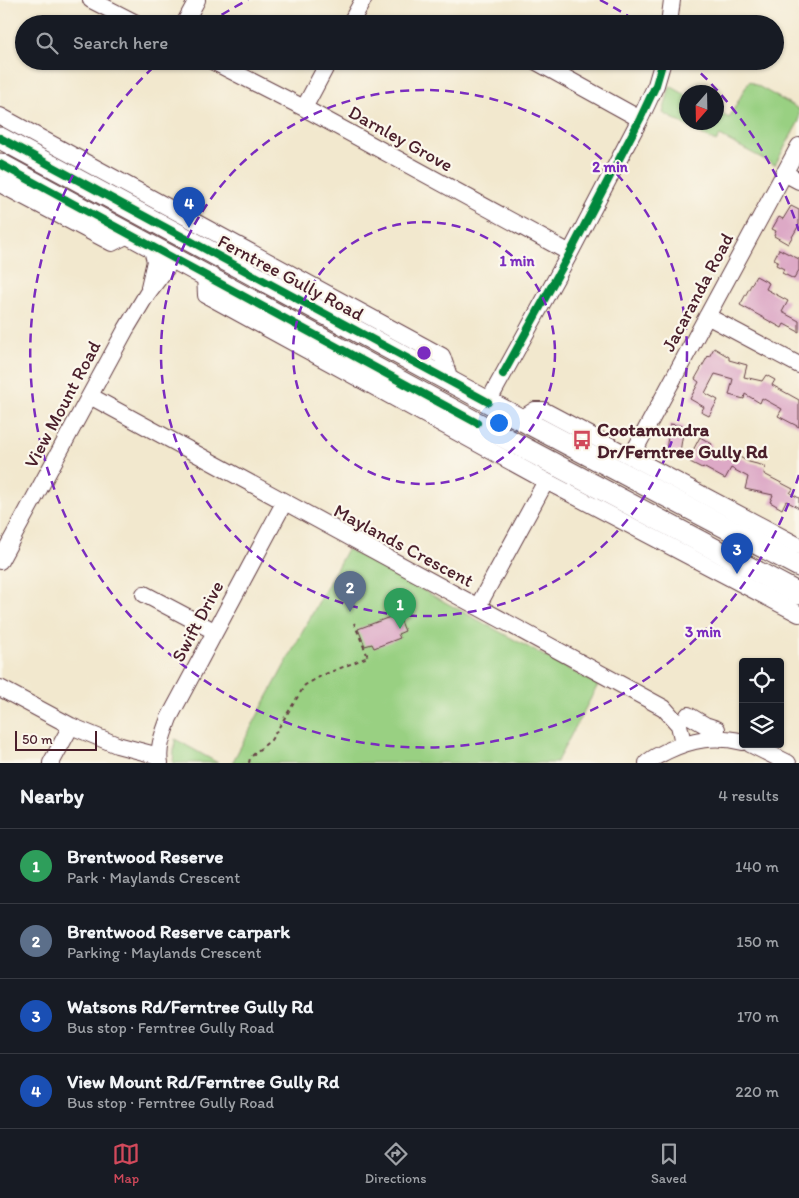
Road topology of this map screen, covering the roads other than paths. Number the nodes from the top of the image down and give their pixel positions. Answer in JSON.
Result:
{"nodes":[{"id":1,"x":92,"y":0,"type":"edge"},
{"id":2,"x":197,"y":0,"type":"edge"},
{"id":3,"x":363,"y":0,"type":"edge"},
{"id":4,"x":672,"y":0,"type":"edge"},
{"id":5,"x":121,"y":15,"type":"edge"},
{"id":6,"x":189,"y":15,"type":"edge"},
{"id":7,"x":355,"y":15,"type":"edge"},
{"id":8,"x":670,"y":15,"type":"edge"},
{"id":9,"x":230,"y":70,"type":"edge"},
{"id":10,"x":324,"y":70,"type":"edge"},
{"id":11,"x":551,"y":70,"type":"edge"},
{"id":12,"x":660,"y":70,"type":"edge"},
{"id":13,"x":304,"y":108,"type":"junction"},
{"id":14,"x":0,"y":116,"type":"edge"},
{"id":15,"x":640,"y":119,"type":"junction"},
{"id":16,"x":0,"y":138,"type":"edge"},
{"id":17,"x":799,"y":146,"type":"edge"},
{"id":18,"x":0,"y":164,"type":"edge"},
{"id":19,"x":784,"y":173,"type":"junction"},
{"id":20,"x":799,"y":181,"type":"edge"},
{"id":21,"x":0,"y":184,"type":"edge"},
{"id":22,"x":130,"y":234,"type":"junction"},
{"id":23,"x":177,"y":235,"type":"junction"},
{"id":24,"x":151,"y":246,"type":"junction"},
{"id":25,"x":570,"y":253,"type":"junction"},
{"id":26,"x":174,"y":258,"type":"junction"},
{"id":27,"x":253,"y":264,"type":"junction"},
{"id":28,"x":205,"y":275,"type":"junction"},
{"id":29,"x":147,"y":294,"type":"junction"},
{"id":30,"x":707,"y":316,"type":"junction"},
{"id":31,"x":799,"y":365,"type":"edge"},
{"id":32,"x":90,"y":396,"type":"junction"},
{"id":33,"x":488,"y":402,"type":"junction"},
{"id":34,"x":521,"y":419,"type":"junction"},
{"id":35,"x":477,"y":424,"type":"junction"},
{"id":36,"x":631,"y":457,"type":"junction"},
{"id":37,"x":546,"y":481,"type":"junction"},
{"id":38,"x":284,"y":503,"type":"junction"},
{"id":39,"x":799,"y":546,"type":"edge"},
{"id":40,"x":0,"y":561,"type":"edge"},
{"id":41,"x":799,"y":566,"type":"edge"},
{"id":42,"x":144,"y":594,"type":"dead end"},
{"id":43,"x":794,"y":601,"type":"edge"},
{"id":44,"x":478,"y":606,"type":"junction"},
{"id":45,"x":214,"y":631,"type":"junction"},
{"id":46,"x":0,"y":688,"type":"edge"},
{"id":47,"x":688,"y":715,"type":"dead end"},
{"id":48,"x":71,"y":726,"type":"junction"},
{"id":49,"x":709,"y":731,"type":"junction"},
{"id":50,"x":739,"y":741,"type":"edge"},
{"id":51,"x":683,"y":743,"type":"junction"},
{"id":52,"x":758,"y":748,"type":"edge"},
{"id":53,"x":159,"y":759,"type":"edge"},
{"id":54,"x":51,"y":763,"type":"edge"},
{"id":55,"x":647,"y":763,"type":"edge"},
{"id":56,"x":788,"y":763,"type":"edge"}],
"edges":[{"from":1,"to":5,"type":"street"},
{"from":2,"to":6,"type":"street"},
{"from":3,"to":7,"type":"street"},
{"from":4,"to":8,"type":"street"},
{"from":9,"to":13,"type":"street","name":"Darnley Grove"},
{"from":10,"to":13,"type":"street"},
{"from":11,"to":15,"type":"street"},
{"from":12,"to":15,"type":"street"},
{"from":13,"to":25,"type":"street","name":"Darnley Grove"},
{"from":14,"to":27,"type":"street","name":"Ferntree Gully Road"},
{"from":15,"to":25,"type":"street"},
{"from":16,"to":23,"type":"main road","name":"Ferntree Gully Road"},
{"from":17,"to":19,"type":"street","name":"Jacaranda Road"},
{"from":18,"to":22,"type":"main road","name":"Ferntree Gully Road"},
{"from":19,"to":20,"type":"street"},
{"from":19,"to":30,"type":"street","name":"Jacaranda Road"},
{"from":21,"to":22,"type":"street"},
{"from":22,"to":24,"type":"main road","name":"Ferntree Gully Road"},
{"from":23,"to":26,"type":"main road"},
{"from":23,"to":27,"type":"main road","name":"Ferntree Gully Road"},
{"from":24,"to":26,"type":"main road","name":"Ferntree Gully Road"},
{"from":24,"to":29,"type":"street","name":"View Mount Road"},
{"from":25,"to":33,"type":"street"},
{"from":26,"to":28,"type":"main road","name":"Ferntree Gully Road"},
{"from":26,"to":29,"type":"street","name":"View Mount Road"},
{"from":27,"to":33,"type":"main road","name":"Ferntree Gully Road"},
{"from":28,"to":35,"type":"main road","name":"Ferntree Gully Road"},
{"from":28,"to":37,"type":"street"},
{"from":29,"to":32,"type":"street","name":"View Mount Road"},
{"from":30,"to":31,"type":"street"},
{"from":30,"to":36,"type":"street","name":"Jacaranda Road"},
{"from":32,"to":38,"type":"street","name":"Maylands Crescent"},
{"from":32,"to":40,"type":"street","name":"View Mount Road"},
{"from":33,"to":34,"type":"main road","name":"Ferntree Gully Road"},
{"from":33,"to":35,"type":"main road"},
{"from":34,"to":36,"type":"street"},
{"from":34,"to":41,"type":"main road","name":"Ferntree Gully Road"},
{"from":35,"to":43,"type":"main road","name":"Ferntree Gully Road"},
{"from":36,"to":39,"type":"street"},
{"from":37,"to":43,"type":"street"},
{"from":37,"to":44,"type":"street"},
{"from":38,"to":44,"type":"street","name":"Maylands Crescent"},
{"from":38,"to":45,"type":"street","name":"Swift Drive"},
{"from":42,"to":45,"type":"street"},
{"from":44,"to":51,"type":"street","name":"Maylands Crescent"},
{"from":45,"to":53,"type":"street","name":"Swift Drive"},
{"from":46,"to":48,"type":"street"},
{"from":47,"to":49,"type":"street"},
{"from":48,"to":53,"type":"street"},
{"from":48,"to":54,"type":"street"},
{"from":49,"to":50,"type":"street"},
{"from":49,"to":51,"type":"street"},
{"from":51,"to":55,"type":"street"},
{"from":52,"to":56,"type":"street"}]}
